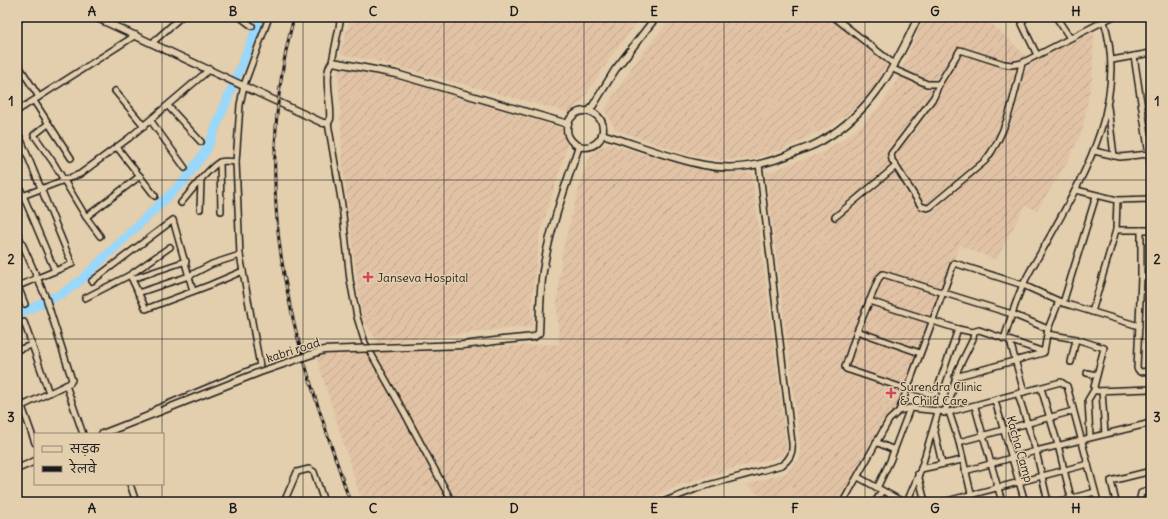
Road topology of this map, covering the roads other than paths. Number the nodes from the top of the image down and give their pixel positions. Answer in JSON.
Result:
{"nodes":[{"id":1,"x":22,"y":17,"type":"edge"},
{"id":2,"x":95,"y":17,"type":"edge"},
{"id":3,"x":181,"y":17,"type":"edge"},
{"id":4,"x":240,"y":17,"type":"edge"},
{"id":5,"x":269,"y":17,"type":"edge"},
{"id":6,"x":341,"y":17,"type":"edge"},
{"id":7,"x":656,"y":17,"type":"edge"},
{"id":8,"x":834,"y":17,"type":"edge"},
{"id":9,"x":918,"y":17,"type":"edge"},
{"id":10,"x":1027,"y":17,"type":"edge"},
{"id":11,"x":1056,"y":17,"type":"edge"},
{"id":12,"x":1112,"y":17,"type":"edge"},
{"id":13,"x":17,"y":21,"type":"edge"},
{"id":14,"x":1104,"y":21,"type":"junction"},
{"id":15,"x":252,"y":26,"type":"dead end"},
{"id":16,"x":136,"y":35,"type":"junction"},
{"id":17,"x":1070,"y":38,"type":"junction"},
{"id":18,"x":152,"y":43,"type":"junction"},
{"id":19,"x":1151,"y":53,"type":"edge"},
{"id":20,"x":1037,"y":55,"type":"junction"},
{"id":21,"x":1134,"y":56,"type":"junction"},
{"id":22,"x":1112,"y":60,"type":"junction"},
{"id":23,"x":332,"y":62,"type":"junction"},
{"id":24,"x":17,"y":63,"type":"edge"},
{"id":25,"x":1022,"y":63,"type":"junction"},
{"id":26,"x":894,"y":67,"type":"junction"},
{"id":27,"x":210,"y":69,"type":"junction"},
{"id":28,"x":242,"y":84,"type":"junction"},
{"id":29,"x":939,"y":84,"type":"junction"},
{"id":30,"x":115,"y":91,"type":"dead end"},
{"id":31,"x":39,"y":98,"type":"junction"},
{"id":32,"x":34,"y":101,"type":"junction"},
{"id":33,"x":1108,"y":102,"type":"junction"},
{"id":34,"x":168,"y":106,"type":"junction"},
{"id":35,"x":17,"y":110,"type":"edge"},
{"id":36,"x":589,"y":112,"type":"junction"},
{"id":37,"x":151,"y":121,"type":"junction"},
{"id":38,"x":328,"y":123,"type":"junction"},
{"id":39,"x":48,"y":124,"type":"junction"},
{"id":40,"x":568,"y":124,"type":"junction"},
{"id":41,"x":144,"y":126,"type":"junction"},
{"id":42,"x":17,"y":130,"type":"edge"},
{"id":43,"x":602,"y":134,"type":"junction"},
{"id":44,"x":201,"y":142,"type":"dead end"},
{"id":45,"x":579,"y":146,"type":"junction"},
{"id":46,"x":117,"y":147,"type":"junction"},
{"id":47,"x":1094,"y":151,"type":"junction"},
{"id":48,"x":1149,"y":154,"type":"junction"},
{"id":49,"x":1114,"y":156,"type":"junction"},
{"id":50,"x":72,"y":158,"type":"dead end"},
{"id":51,"x":220,"y":162,"type":"junction"},
{"id":52,"x":236,"y":162,"type":"junction"},
{"id":53,"x":759,"y":164,"type":"junction"},
{"id":54,"x":896,"y":166,"type":"junction"},
{"id":55,"x":185,"y":168,"type":"dead end"},
{"id":56,"x":1151,"y":168,"type":"edge"},
{"id":57,"x":140,"y":176,"type":"junction"},
{"id":58,"x":201,"y":180,"type":"junction"},
{"id":59,"x":17,"y":181,"type":"edge"},
{"id":60,"x":63,"y":181,"type":"junction"},
{"id":61,"x":42,"y":188,"type":"junction"},
{"id":62,"x":1076,"y":190,"type":"junction"},
{"id":63,"x":23,"y":196,"type":"junction"},
{"id":64,"x":155,"y":196,"type":"dead end"},
{"id":65,"x":1096,"y":196,"type":"junction"},
{"id":66,"x":17,"y":198,"type":"edge"},
{"id":67,"x":1151,"y":199,"type":"edge"},
{"id":68,"x":1117,"y":200,"type":"junction"},
{"id":69,"x":181,"y":203,"type":"dead end"},
{"id":70,"x":200,"y":209,"type":"dead end"},
{"id":71,"x":221,"y":210,"type":"dead end"},
{"id":72,"x":86,"y":217,"type":"junction"},
{"id":73,"x":835,"y":217,"type":"dead end"},
{"id":74,"x":1116,"y":230,"type":"junction"},
{"id":75,"x":1141,"y":230,"type":"junction"},
{"id":76,"x":1151,"y":230,"type":"edge"},
{"id":77,"x":17,"y":232,"type":"edge"},
{"id":78,"x":100,"y":236,"type":"dead end"},
{"id":79,"x":170,"y":247,"type":"dead end"},
{"id":80,"x":240,"y":255,"type":"junction"},
{"id":81,"x":186,"y":261,"type":"junction"},
{"id":82,"x":55,"y":271,"type":"junction"},
{"id":83,"x":243,"y":271,"type":"junction"},
{"id":84,"x":189,"y":276,"type":"junction"},
{"id":85,"x":131,"y":277,"type":"junction"},
{"id":86,"x":1141,"y":277,"type":"junction"},
{"id":87,"x":1151,"y":277,"type":"edge"},
{"id":88,"x":37,"y":279,"type":"junction"},
{"id":89,"x":92,"y":281,"type":"dead end"},
{"id":90,"x":18,"y":285,"type":"edge"},
{"id":91,"x":1023,"y":285,"type":"junction"},
{"id":92,"x":194,"y":291,"type":"junction"},
{"id":93,"x":138,"y":293,"type":"junction"},
{"id":94,"x":942,"y":293,"type":"junction"},
{"id":95,"x":85,"y":298,"type":"dead end"},
{"id":96,"x":869,"y":301,"type":"junction"},
{"id":97,"x":1061,"y":302,"type":"junction"},
{"id":98,"x":25,"y":304,"type":"dead end"},
{"id":99,"x":1092,"y":312,"type":"junction"},
{"id":100,"x":1012,"y":314,"type":"junction"},
{"id":101,"x":932,"y":321,"type":"junction"},
{"id":102,"x":24,"y":322,"type":"dead end"},
{"id":103,"x":1139,"y":326,"type":"junction"},
{"id":104,"x":958,"y":329,"type":"junction"},
{"id":105,"x":857,"y":331,"type":"junction"},
{"id":106,"x":974,"y":332,"type":"junction"},
{"id":107,"x":1048,"y":332,"type":"junction"},
{"id":108,"x":1004,"y":339,"type":"junction"},
{"id":109,"x":1076,"y":339,"type":"junction"},
{"id":110,"x":1010,"y":341,"type":"junction"},
{"id":111,"x":32,"y":345,"type":"junction"},
{"id":112,"x":17,"y":350,"type":"edge"},
{"id":113,"x":1044,"y":352,"type":"junction"},
{"id":114,"x":920,"y":353,"type":"junction"},
{"id":115,"x":1015,"y":360,"type":"junction"},
{"id":116,"x":1070,"y":362,"type":"dead end"},
{"id":117,"x":1151,"y":371,"type":"edge"},
{"id":118,"x":1087,"y":373,"type":"dead end"},
{"id":119,"x":1096,"y":375,"type":"junction"},
{"id":120,"x":955,"y":377,"type":"junction"},
{"id":121,"x":66,"y":386,"type":"junction"},
{"id":122,"x":907,"y":388,"type":"junction"},
{"id":123,"x":1041,"y":388,"type":"junction"},
{"id":124,"x":1151,"y":389,"type":"edge"},
{"id":125,"x":1094,"y":390,"type":"junction"},
{"id":126,"x":1102,"y":391,"type":"junction"},
{"id":127,"x":17,"y":392,"type":"edge"},
{"id":128,"x":49,"y":393,"type":"junction"},
{"id":129,"x":1021,"y":393,"type":"junction"},
{"id":130,"x":995,"y":401,"type":"junction"},
{"id":131,"x":22,"y":406,"type":"junction"},
{"id":132,"x":975,"y":407,"type":"junction"},
{"id":133,"x":910,"y":408,"type":"junction"},
{"id":134,"x":899,"y":411,"type":"junction"},
{"id":135,"x":1073,"y":411,"type":"junction"},
{"id":136,"x":938,"y":412,"type":"junction"},
{"id":137,"x":946,"y":412,"type":"junction"},
{"id":138,"x":148,"y":416,"type":"junction"},
{"id":139,"x":1050,"y":417,"type":"junction"},
{"id":140,"x":1028,"y":423,"type":"junction"},
{"id":141,"x":1151,"y":423,"type":"edge"},
{"id":142,"x":933,"y":426,"type":"junction"},
{"id":143,"x":1004,"y":430,"type":"junction"},
{"id":144,"x":114,"y":432,"type":"edge"},
{"id":145,"x":83,"y":433,"type":"edge"},
{"id":146,"x":1105,"y":434,"type":"junction"},
{"id":147,"x":984,"y":436,"type":"junction"},
{"id":148,"x":1090,"y":437,"type":"junction"},
{"id":149,"x":34,"y":440,"type":"edge"},
{"id":150,"x":1081,"y":440,"type":"junction"},
{"id":151,"x":876,"y":442,"type":"junction"},
{"id":152,"x":958,"y":442,"type":"junction"},
{"id":153,"x":1058,"y":446,"type":"junction"},
{"id":154,"x":894,"y":450,"type":"junction"},
{"id":155,"x":1036,"y":451,"type":"junction"},
{"id":156,"x":1013,"y":458,"type":"junction"},
{"id":157,"x":962,"y":460,"type":"junction"},
{"id":158,"x":34,"y":462,"type":"edge"},
{"id":159,"x":942,"y":464,"type":"junction"},
{"id":160,"x":991,"y":464,"type":"junction"},
{"id":161,"x":1088,"y":464,"type":"junction"},
{"id":162,"x":17,"y":470,"type":"edge"},
{"id":163,"x":920,"y":471,"type":"junction"},
{"id":164,"x":965,"y":471,"type":"junction"},
{"id":165,"x":1064,"y":471,"type":"junction"},
{"id":166,"x":1151,"y":471,"type":"edge"},
{"id":167,"x":858,"y":477,"type":"junction"},
{"id":168,"x":1042,"y":477,"type":"junction"},
{"id":169,"x":1020,"y":483,"type":"junction"},
{"id":170,"x":130,"y":485,"type":"edge"},
{"id":171,"x":877,"y":488,"type":"junction"},
{"id":172,"x":998,"y":489,"type":"junction"},
{"id":173,"x":1151,"y":490,"type":"edge"},
{"id":174,"x":882,"y":491,"type":"junction"},
{"id":175,"x":1095,"y":492,"type":"junction"},
{"id":176,"x":972,"y":495,"type":"junction"},
{"id":177,"x":1072,"y":500,"type":"edge"},
{"id":178,"x":1140,"y":501,"type":"edge"},
{"id":179,"x":136,"y":502,"type":"edge"},
{"id":180,"x":284,"y":502,"type":"edge"},
{"id":181,"x":324,"y":502,"type":"edge"},
{"id":182,"x":452,"y":502,"type":"edge"},
{"id":183,"x":662,"y":502,"type":"edge"},
{"id":184,"x":843,"y":502,"type":"edge"},
{"id":185,"x":875,"y":502,"type":"edge"},
{"id":186,"x":903,"y":502,"type":"edge"},
{"id":187,"x":907,"y":502,"type":"edge"},
{"id":188,"x":925,"y":502,"type":"edge"},
{"id":189,"x":943,"y":502,"type":"edge"},
{"id":190,"x":974,"y":502,"type":"edge"},
{"id":191,"x":1002,"y":502,"type":"edge"},
{"id":192,"x":1024,"y":502,"type":"edge"},
{"id":193,"x":1048,"y":502,"type":"edge"},
{"id":194,"x":1058,"y":502,"type":"edge"},
{"id":195,"x":1098,"y":502,"type":"edge"},
{"id":196,"x":1116,"y":502,"type":"edge"},
{"id":197,"x":1133,"y":502,"type":"edge"}],
"edges":[{"from":1,"to":13,"type":"street"},
{"from":2,"to":16,"type":"street"},
{"from":3,"to":18,"type":"street"},
{"from":4,"to":15,"type":"street"},
{"from":5,"to":28,"type":"street"},
{"from":6,"to":23,"type":"street"},
{"from":7,"to":36,"type":"street"},
{"from":8,"to":26,"type":"street"},
{"from":9,"to":26,"type":"street"},
{"from":10,"to":20,"type":"street"},
{"from":11,"to":17,"type":"street"},
{"from":12,"to":14,"type":"street"},
{"from":14,"to":17,"type":"street"},
{"from":14,"to":22,"type":"street"},
{"from":16,"to":18,"type":"street"},
{"from":16,"to":31,"type":"street"},
{"from":17,"to":20,"type":"street"},
{"from":18,"to":27,"type":"street"},
{"from":19,"to":21,"type":"street"},
{"from":20,"to":25,"type":"street"},
{"from":21,"to":22,"type":"street"},
{"from":21,"to":48,"type":"street"},
{"from":22,"to":33,"type":"street"},
{"from":23,"to":38,"type":"street"},
{"from":23,"to":40,"type":"street"},
{"from":24,"to":31,"type":"street"},
{"from":25,"to":29,"type":"street"},
{"from":25,"to":54,"type":"street"},
{"from":26,"to":29,"type":"street"},
{"from":26,"to":53,"type":"street"},
{"from":27,"to":28,"type":"street"},
{"from":27,"to":34,"type":"street"},
{"from":28,"to":38,"type":"street"},
{"from":28,"to":52,"type":"street"},
{"from":29,"to":54,"type":"street"},
{"from":30,"to":41,"type":"street"},
{"from":31,"to":32,"type":"street"},
{"from":32,"to":35,"type":"street"},
{"from":32,"to":39,"type":"street"},
{"from":33,"to":47,"type":"street"},
{"from":33,"to":49,"type":"street"},
{"from":34,"to":37,"type":"street"},
{"from":34,"to":44,"type":"street"},
{"from":36,"to":40,"type":"street"},
{"from":36,"to":43,"type":"street"},
{"from":37,"to":41,"type":"street"},
{"from":37,"to":55,"type":"street"},
{"from":38,"to":182,"type":"street"},
{"from":39,"to":50,"type":"street"},
{"from":39,"to":60,"type":"street"},
{"from":40,"to":45,"type":"street"},
{"from":41,"to":46,"type":"street"},
{"from":42,"to":61,"type":"street"},
{"from":43,"to":45,"type":"street"},
{"from":43,"to":53,"type":"street"},
{"from":45,"to":138,"type":"street","name":"kabri road","bridge":true},
{"from":46,"to":57,"type":"street"},
{"from":46,"to":60,"type":"street"},
{"from":47,"to":49,"type":"street"},
{"from":47,"to":62,"type":"street"},
{"from":48,"to":49,"type":"street"},
{"from":48,"to":56,"type":"street"},
{"from":51,"to":52,"type":"street"},
{"from":51,"to":58,"type":"street"},
{"from":51,"to":71,"type":"street"},
{"from":52,"to":80,"type":"street"},
{"from":53,"to":183,"type":"street"},
{"from":54,"to":73,"type":"street"},
{"from":57,"to":64,"type":"street"},
{"from":57,"to":72,"type":"street"},
{"from":58,"to":69,"type":"street"},
{"from":58,"to":70,"type":"street"},
{"from":59,"to":63,"type":"street"},
{"from":60,"to":61,"type":"street"},
{"from":60,"to":72,"type":"street"},
{"from":61,"to":63,"type":"street"},
{"from":61,"to":82,"type":"street"},
{"from":62,"to":65,"type":"street"},
{"from":62,"to":91,"type":"street"},
{"from":63,"to":66,"type":"street"},
{"from":63,"to":82,"type":"street"},
{"from":65,"to":68,"type":"street"},
{"from":65,"to":97,"type":"street"},
{"from":67,"to":68,"type":"street"},
{"from":68,"to":74,"type":"street"},
{"from":72,"to":78,"type":"street"},
{"from":74,"to":75,"type":"street"},
{"from":74,"to":99,"type":"street"},
{"from":75,"to":76,"type":"street"},
{"from":75,"to":86,"type":"street"},
{"from":77,"to":88,"type":"street"},
{"from":79,"to":85,"type":"street"},
{"from":80,"to":83,"type":"street"},
{"from":80,"to":84,"type":"street"},
{"from":81,"to":84,"type":"street"},
{"from":81,"to":85,"type":"street"},
{"from":81,"to":89,"type":"street"},
{"from":82,"to":88,"type":"street"},
{"from":83,"to":92,"type":"street"},
{"from":83,"to":138,"type":"street"},
{"from":84,"to":92,"type":"street"},
{"from":84,"to":93,"type":"street"},
{"from":85,"to":93,"type":"street"},
{"from":85,"to":95,"type":"street"},
{"from":86,"to":87,"type":"street"},
{"from":86,"to":103,"type":"street"},
{"from":88,"to":90,"type":"street"},
{"from":88,"to":121,"type":"street"},
{"from":90,"to":98,"type":"street"},
{"from":91,"to":94,"type":"street"},
{"from":91,"to":97,"type":"street"},
{"from":91,"to":100,"type":"street"},
{"from":92,"to":93,"type":"street"},
{"from":94,"to":96,"type":"street"},
{"from":94,"to":100,"type":"street"},
{"from":94,"to":101,"type":"street"},
{"from":96,"to":101,"type":"street"},
{"from":96,"to":105,"type":"street"},
{"from":97,"to":99,"type":"street"},
{"from":97,"to":107,"type":"street"},
{"from":99,"to":103,"type":"street"},
{"from":100,"to":107,"type":"street"},
{"from":100,"to":108,"type":"street"},
{"from":101,"to":104,"type":"street"},
{"from":101,"to":114,"type":"street"},
{"from":102,"to":111,"type":"street"},
{"from":103,"to":117,"type":"street"},
{"from":104,"to":106,"type":"street"},
{"from":104,"to":122,"type":"street"},
{"from":105,"to":114,"type":"street"},
{"from":105,"to":122,"type":"street"},
{"from":106,"to":108,"type":"street"},
{"from":106,"to":120,"type":"street"},
{"from":107,"to":109,"type":"street"},
{"from":107,"to":113,"type":"street"},
{"from":108,"to":110,"type":"street"},
{"from":109,"to":116,"type":"street"},
{"from":109,"to":119,"type":"street"},
{"from":110,"to":113,"type":"street"},
{"from":110,"to":115,"type":"street"},
{"from":111,"to":112,"type":"street"},
{"from":111,"to":128,"type":"street"},
{"from":113,"to":115,"type":"street"},
{"from":114,"to":122,"type":"street"},
{"from":115,"to":120,"type":"street"},
{"from":115,"to":129,"type":"street"},
{"from":118,"to":119,"type":"street"},
{"from":119,"to":125,"type":"street"},
{"from":120,"to":137,"type":"street"},
{"from":121,"to":128,"type":"street"},
{"from":121,"to":145,"type":"street"},
{"from":122,"to":134,"type":"street"},
{"from":123,"to":129,"type":"street"},
{"from":123,"to":135,"type":"street"},
{"from":123,"to":139,"type":"street"},
{"from":124,"to":126,"type":"street"},
{"from":125,"to":126,"type":"street"},
{"from":125,"to":148,"type":"street"},
{"from":126,"to":146,"type":"street"},
{"from":127,"to":131,"type":"street"},
{"from":128,"to":131,"type":"street"},
{"from":129,"to":130,"type":"street"},
{"from":129,"to":140,"type":"street"},
{"from":130,"to":132,"type":"street"},
{"from":130,"to":143,"type":"street","name":"Kacha Camp"},
{"from":131,"to":149,"type":"street"},
{"from":132,"to":137,"type":"street"},
{"from":132,"to":147,"type":"street"},
{"from":133,"to":134,"type":"street"},
{"from":133,"to":136,"type":"street"},
{"from":133,"to":154,"type":"street"},
{"from":134,"to":151,"type":"street"},
{"from":135,"to":139,"type":"street"},
{"from":135,"to":150,"type":"street"},
{"from":136,"to":137,"type":"street"},
{"from":136,"to":142,"type":"street"},
{"from":137,"to":152,"type":"street"},
{"from":138,"to":144,"type":"street","name":"kabri road"},
{"from":139,"to":140,"type":"street"},
{"from":139,"to":153,"type":"street"},
{"from":140,"to":143,"type":"street"},
{"from":140,"to":155,"type":"street"},
{"from":141,"to":146,"type":"street"},
{"from":142,"to":159,"type":"street"},
{"from":142,"to":163,"type":"street"},
{"from":143,"to":147,"type":"street"},
{"from":143,"to":156,"type":"street","name":"Kacha Camp"},
{"from":146,"to":148,"type":"street"},
{"from":147,"to":152,"type":"street"},
{"from":147,"to":160,"type":"street"},
{"from":148,"to":150,"type":"street"},
{"from":150,"to":153,"type":"street"},
{"from":150,"to":161,"type":"street"},
{"from":151,"to":154,"type":"street"},
{"from":151,"to":167,"type":"street"},
{"from":152,"to":157,"type":"street"},
{"from":153,"to":155,"type":"street"},
{"from":153,"to":165,"type":"street"},
{"from":154,"to":171,"type":"street"},
{"from":155,"to":156,"type":"street"},
{"from":155,"to":168,"type":"street"},
{"from":156,"to":160,"type":"street"},
{"from":156,"to":169,"type":"street","name":"Kacha Camp"},
{"from":157,"to":159,"type":"street"},
{"from":157,"to":164,"type":"street"},
{"from":158,"to":162,"type":"street"},
{"from":159,"to":163,"type":"street"},
{"from":160,"to":164,"type":"street"},
{"from":160,"to":172,"type":"street"},
{"from":161,"to":165,"type":"street"},
{"from":161,"to":175,"type":"street"},
{"from":163,"to":187,"type":"street"},
{"from":163,"to":188,"type":"street"},
{"from":164,"to":176,"type":"street"},
{"from":165,"to":168,"type":"street"},
{"from":165,"to":177,"type":"street"},
{"from":166,"to":196,"type":"street"},
{"from":167,"to":171,"type":"street"},
{"from":167,"to":184,"type":"street"},
{"from":168,"to":169,"type":"street"},
{"from":168,"to":193,"type":"street"},
{"from":169,"to":172,"type":"street"},
{"from":169,"to":192,"type":"street","name":"Kacha Camp"},
{"from":170,"to":179,"type":"street"},
{"from":171,"to":174,"type":"street"},
{"from":172,"to":176,"type":"street"},
{"from":172,"to":191,"type":"street"},
{"from":173,"to":178,"type":"street"},
{"from":174,"to":185,"type":"street"},
{"from":174,"to":186,"type":"street"},
{"from":175,"to":177,"type":"street"},
{"from":175,"to":195,"type":"street"},
{"from":176,"to":189,"type":"street"},
{"from":176,"to":190,"type":"street"},
{"from":177,"to":194,"type":"street"},
{"from":178,"to":197,"type":"street"},
{"from":180,"to":181,"type":"street"}]}
